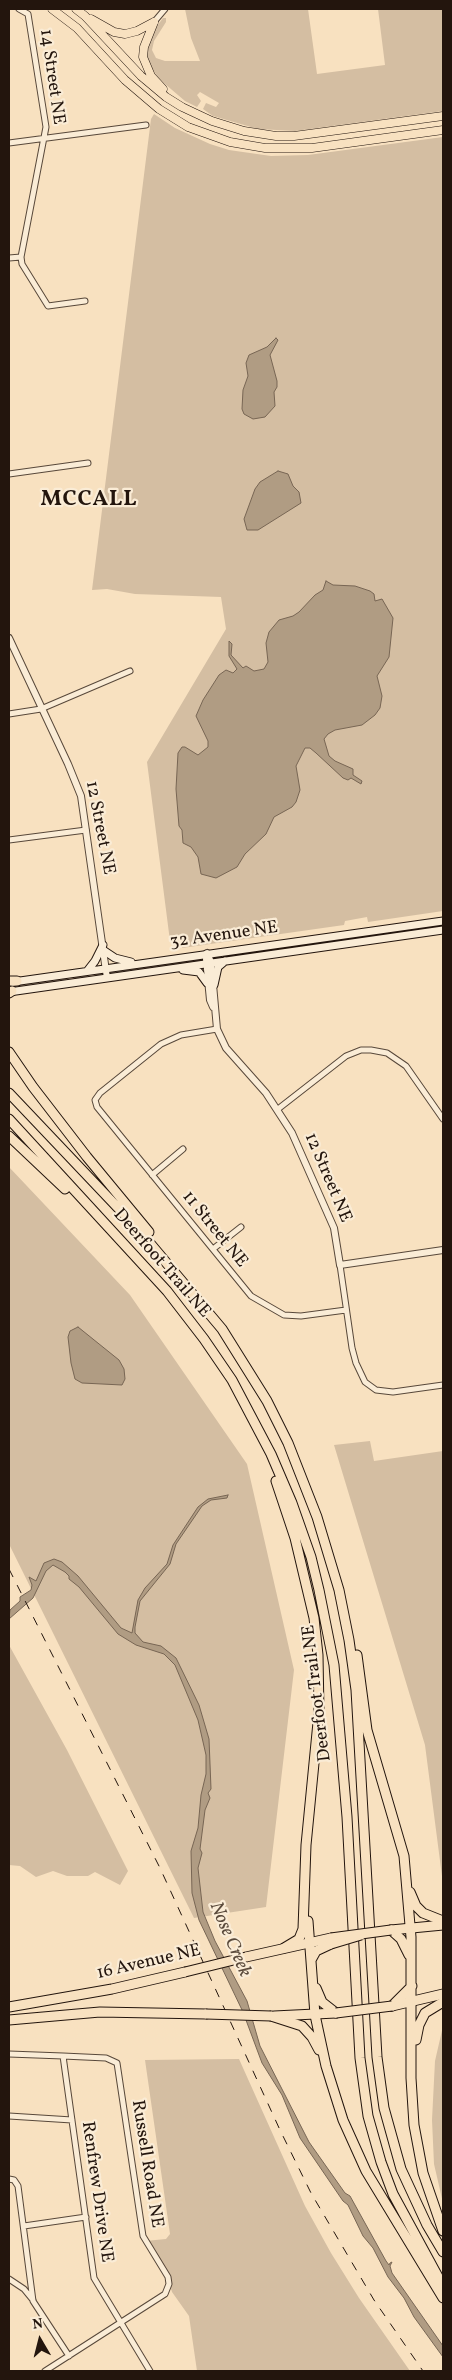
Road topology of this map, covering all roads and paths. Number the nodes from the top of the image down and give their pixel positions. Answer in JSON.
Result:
{"nodes":[{"id":1,"x":18,"y":9,"type":"edge"},
{"id":2,"x":52,"y":9,"type":"edge"},
{"id":3,"x":76,"y":9,"type":"edge"},
{"id":4,"x":165,"y":9,"type":"edge"},
{"id":5,"x":85,"y":16,"type":"junction"},
{"id":6,"x":154,"y":22,"type":"junction"},
{"id":7,"x":182,"y":107,"type":"junction"},
{"id":8,"x":443,"y":116,"type":"edge"},
{"id":9,"x":146,"y":125,"type":"dead end"},
{"id":10,"x":443,"y":130,"type":"edge"},
{"id":11,"x":45,"y":138,"type":"junction"},
{"id":12,"x":9,"y":143,"type":"edge"},
{"id":13,"x":21,"y":257,"type":"junction"},
{"id":14,"x":9,"y":258,"type":"edge"},
{"id":15,"x":85,"y":301,"type":"dead end"},
{"id":16,"x":88,"y":463,"type":"dead end"},
{"id":17,"x":9,"y":474,"type":"edge"},
{"id":18,"x":9,"y":638,"type":"edge"},
{"id":19,"x":130,"y":671,"type":"dead end"},
{"id":20,"x":41,"y":709,"type":"junction"},
{"id":21,"x":9,"y":714,"type":"edge"},
{"id":22,"x":86,"y":830,"type":"junction"},
{"id":23,"x":9,"y":840,"type":"edge"},
{"id":24,"x":443,"y":921,"type":"edge"},
{"id":25,"x":443,"y":930,"type":"edge"},
{"id":26,"x":103,"y":947,"type":"junction"},
{"id":27,"x":207,"y":953,"type":"junction"},
{"id":28,"x":226,"y":961,"type":"junction"},
{"id":29,"x":138,"y":963,"type":"junction"},
{"id":30,"x":208,"y":963,"type":"junction"},
{"id":31,"x":106,"y":967,"type":"junction"},
{"id":32,"x":88,"y":970,"type":"junction"},
{"id":33,"x":162,"y":970,"type":"junction"},
{"id":34,"x":107,"y":978,"type":"junction"},
{"id":35,"x":210,"y":984,"type":"junction"},
{"id":36,"x":11,"y":987,"type":"edge"},
{"id":37,"x":217,"y":1029,"type":"junction"},
{"id":38,"x":9,"y":1048,"type":"edge"},
{"id":39,"x":9,"y":1052,"type":"edge"},
{"id":40,"x":22,"y":1070,"type":"junction"},
{"id":41,"x":9,"y":1093,"type":"edge"},
{"id":42,"x":278,"y":1109,"type":"junction"},
{"id":43,"x":443,"y":1119,"type":"edge"},
{"id":44,"x":9,"y":1120,"type":"edge"},
{"id":45,"x":9,"y":1136,"type":"edge"},
{"id":46,"x":183,"y":1149,"type":"dead end"},
{"id":47,"x":152,"y":1175,"type":"junction"},
{"id":48,"x":84,"y":1201,"type":"junction"},
{"id":49,"x":241,"y":1227,"type":"dead end"},
{"id":50,"x":213,"y":1249,"type":"junction"},
{"id":51,"x":443,"y":1250,"type":"edge"},
{"id":52,"x":340,"y":1265,"type":"junction"},
{"id":53,"x":203,"y":1304,"type":"junction"},
{"id":54,"x":346,"y":1310,"type":"junction"},
{"id":55,"x":443,"y":1385,"type":"edge"},
{"id":56,"x":252,"y":1418,"type":"junction"},
{"id":57,"x":276,"y":1421,"type":"junction"},
{"id":58,"x":305,"y":1874,"type":"junction"},
{"id":59,"x":408,"y":1886,"type":"junction"},
{"id":60,"x":443,"y":1921,"type":"edge"},
{"id":61,"x":443,"y":1925,"type":"edge"},
{"id":62,"x":410,"y":1928,"type":"junction"},
{"id":63,"x":391,"y":1930,"type":"junction"},
{"id":64,"x":331,"y":1941,"type":"junction"},
{"id":65,"x":310,"y":1942,"type":"junction"},
{"id":66,"x":284,"y":1948,"type":"junction"},
{"id":67,"x":411,"y":1960,"type":"junction"},
{"id":68,"x":311,"y":1961,"type":"junction"},
{"id":69,"x":313,"y":1981,"type":"junction"},
{"id":70,"x":412,"y":1986,"type":"junction"},
{"id":71,"x":443,"y":1994,"type":"edge"},
{"id":72,"x":412,"y":2002,"type":"junction"},
{"id":73,"x":443,"y":2002,"type":"edge"},
{"id":74,"x":392,"y":2006,"type":"junction"},
{"id":75,"x":9,"y":2007,"type":"edge"},
{"id":76,"x":336,"y":2013,"type":"junction"},
{"id":77,"x":315,"y":2015,"type":"junction"},
{"id":78,"x":271,"y":2016,"type":"junction"},
{"id":79,"x":9,"y":2020,"type":"edge"},
{"id":80,"x":9,"y":2054,"type":"edge"},
{"id":81,"x":63,"y":2056,"type":"junction"},
{"id":82,"x":326,"y":2066,"type":"junction"},
{"id":83,"x":413,"y":2110,"type":"junction"},
{"id":84,"x":9,"y":2116,"type":"edge"},
{"id":85,"x":72,"y":2120,"type":"junction"},
{"id":86,"x":9,"y":2179,"type":"edge"},
{"id":87,"x":86,"y":2217,"type":"junction"},
{"id":88,"x":24,"y":2226,"type":"junction"},
{"id":89,"x":443,"y":2230,"type":"edge"},
{"id":90,"x":443,"y":2252,"type":"edge"},
{"id":91,"x":9,"y":2279,"type":"edge"},
{"id":92,"x":443,"y":2286,"type":"edge"},
{"id":93,"x":443,"y":2298,"type":"edge"},
{"id":94,"x":34,"y":2301,"type":"junction"},
{"id":95,"x":121,"y":2322,"type":"junction"},
{"id":96,"x":69,"y":2356,"type":"junction"},
{"id":97,"x":45,"y":2371,"type":"edge"},
{"id":98,"x":152,"y":2371,"type":"edge"}],
"edges":[{"from":1,"to":11,"type":"street","name":"14 Street NE"},
{"from":2,"to":10,"type":"main road"},
{"from":3,"to":5,"type":"main road"},
{"from":4,"to":6,"type":"street"},
{"from":5,"to":6,"type":"main road"},
{"from":5,"to":7,"type":"main road"},
{"from":6,"to":7,"type":"main road"},
{"from":7,"to":8,"type":"main road"},
{"from":9,"to":11,"type":"street"},
{"from":11,"to":12,"type":"street"},
{"from":11,"to":13,"type":"street","name":"14 Street NE"},
{"from":13,"to":14,"type":"street"},
{"from":13,"to":15,"type":"street"},
{"from":16,"to":17,"type":"street"},
{"from":18,"to":20,"type":"street","name":"12 Street NE"},
{"from":19,"to":20,"type":"street"},
{"from":20,"to":21,"type":"street"},
{"from":20,"to":22,"type":"street","name":"12 Street NE"},
{"from":22,"to":23,"type":"street"},
{"from":22,"to":26,"type":"street","name":"12 Street NE"},
{"from":24,"to":27,"type":"main road","name":"32 Avenue NE"},
{"from":25,"to":28,"type":"main road","name":"32 Avenue NE"},
{"from":26,"to":29,"type":"main road"},
{"from":26,"to":31,"type":"street","name":"12 Street NE"},
{"from":26,"to":32,"type":"main road"},
{"from":27,"to":29,"type":"main road","name":"32 Avenue NE"},
{"from":27,"to":30,"type":"street","name":"12 Street NE"},
{"from":28,"to":30,"type":"main road","name":"32 Avenue NE"},
{"from":28,"to":35,"type":"main road"},
{"from":29,"to":31,"type":"main road","name":"32 Avenue NE"},
{"from":30,"to":33,"type":"main road","name":"32 Avenue NE"},
{"from":30,"to":35,"type":"street","name":"12 Street NE"},
{"from":31,"to":32,"type":"main road","name":"32 Avenue NE"},
{"from":31,"to":34,"type":"street","name":"12 Street NE"},
{"from":32,"to":36,"type":"main road","name":"32 Avenue NE"},
{"from":33,"to":34,"type":"main road","name":"32 Avenue NE"},
{"from":33,"to":35,"type":"main road"},
{"from":34,"to":36,"type":"main road","name":"32 Avenue NE"},
{"from":35,"to":37,"type":"street","name":"12 Street NE"},
{"from":37,"to":42,"type":"street","name":"12 Street NE"},
{"from":37,"to":47,"type":"street","name":"11 Street NE"},
{"from":38,"to":40,"type":"highway"},
{"from":39,"to":40,"type":"highway"},
{"from":40,"to":53,"type":"highway"},
{"from":41,"to":53,"type":"highway","name":"Deerfoot Trail NE"},
{"from":42,"to":43,"type":"street"},
{"from":42,"to":52,"type":"street","name":"12 Street NE"},
{"from":44,"to":48,"type":"highway","name":"Deerfoot Trail NE"},
{"from":45,"to":48,"type":"highway"},
{"from":46,"to":47,"type":"street"},
{"from":47,"to":50,"type":"street","name":"11 Street NE"},
{"from":48,"to":56,"type":"highway","name":"Deerfoot Trail NE"},
{"from":49,"to":50,"type":"street"},
{"from":50,"to":54,"type":"street","name":"11 Street NE"},
{"from":51,"to":52,"type":"street"},
{"from":52,"to":54,"type":"street","name":"12 Street NE"},
{"from":53,"to":57,"type":"highway","name":"Deerfoot Trail NE"},
{"from":54,"to":55,"type":"street","name":"12 Street NE"},
{"from":56,"to":58,"type":"highway"},
{"from":56,"to":92,"type":"highway","name":"Deerfoot Trail NE"},
{"from":57,"to":59,"type":"highway"},
{"from":57,"to":90,"type":"highway","name":"Deerfoot Trail NE"},
{"from":58,"to":65,"type":"highway"},
{"from":58,"to":66,"type":"highway"},
{"from":59,"to":60,"type":"highway"},
{"from":59,"to":62,"type":"highway"},
{"from":61,"to":62,"type":"highway"},
{"from":62,"to":63,"type":"highway"},
{"from":62,"to":67,"type":"highway"},
{"from":63,"to":64,"type":"highway","bridge":true},
{"from":63,"to":67,"type":"highway"},
{"from":64,"to":65,"type":"highway","name":"16 Avenue NE"},
{"from":64,"to":68,"type":"highway"},
{"from":65,"to":66,"type":"highway","name":"16 Avenue NE"},
{"from":65,"to":68,"type":"highway"},
{"from":66,"to":75,"type":"highway","name":"16 Avenue NE","bridge":true},
{"from":67,"to":70,"type":"highway"},
{"from":68,"to":69,"type":"highway"},
{"from":69,"to":76,"type":"highway"},
{"from":69,"to":77,"type":"highway"},
{"from":70,"to":72,"type":"highway"},
{"from":70,"to":74,"type":"highway"},
{"from":71,"to":72,"type":"highway","name":"16 Avenue NE"},
{"from":72,"to":74,"type":"highway","name":"16 Avenue NE"},
{"from":72,"to":83,"type":"highway"},
{"from":73,"to":83,"type":"highway"},
{"from":74,"to":76,"type":"highway","name":"16 Avenue NE","bridge":true},
{"from":76,"to":77,"type":"highway","name":"16 Avenue NE"},
{"from":77,"to":78,"type":"highway","name":"16 Avenue NE"},
{"from":77,"to":82,"type":"highway"},
{"from":78,"to":79,"type":"highway","name":"16 Avenue NE","bridge":true},
{"from":78,"to":82,"type":"highway"},
{"from":80,"to":81,"type":"street"},
{"from":81,"to":85,"type":"street","name":"Renfrew Drive NE"},
{"from":81,"to":95,"type":"street","name":"Russell Road NE"},
{"from":82,"to":93,"type":"highway"},
{"from":83,"to":89,"type":"highway"},
{"from":84,"to":85,"type":"street"},
{"from":85,"to":87,"type":"street","name":"Renfrew Drive NE"},
{"from":86,"to":88,"type":"street"},
{"from":87,"to":88,"type":"street"},
{"from":87,"to":95,"type":"street","name":"Renfrew Drive NE"},
{"from":88,"to":94,"type":"street"},
{"from":91,"to":94,"type":"street"},
{"from":94,"to":96,"type":"street"},
{"from":95,"to":96,"type":"street"},
{"from":95,"to":98,"type":"street","name":"Renfrew Drive NE"},
{"from":96,"to":97,"type":"street"}]}
